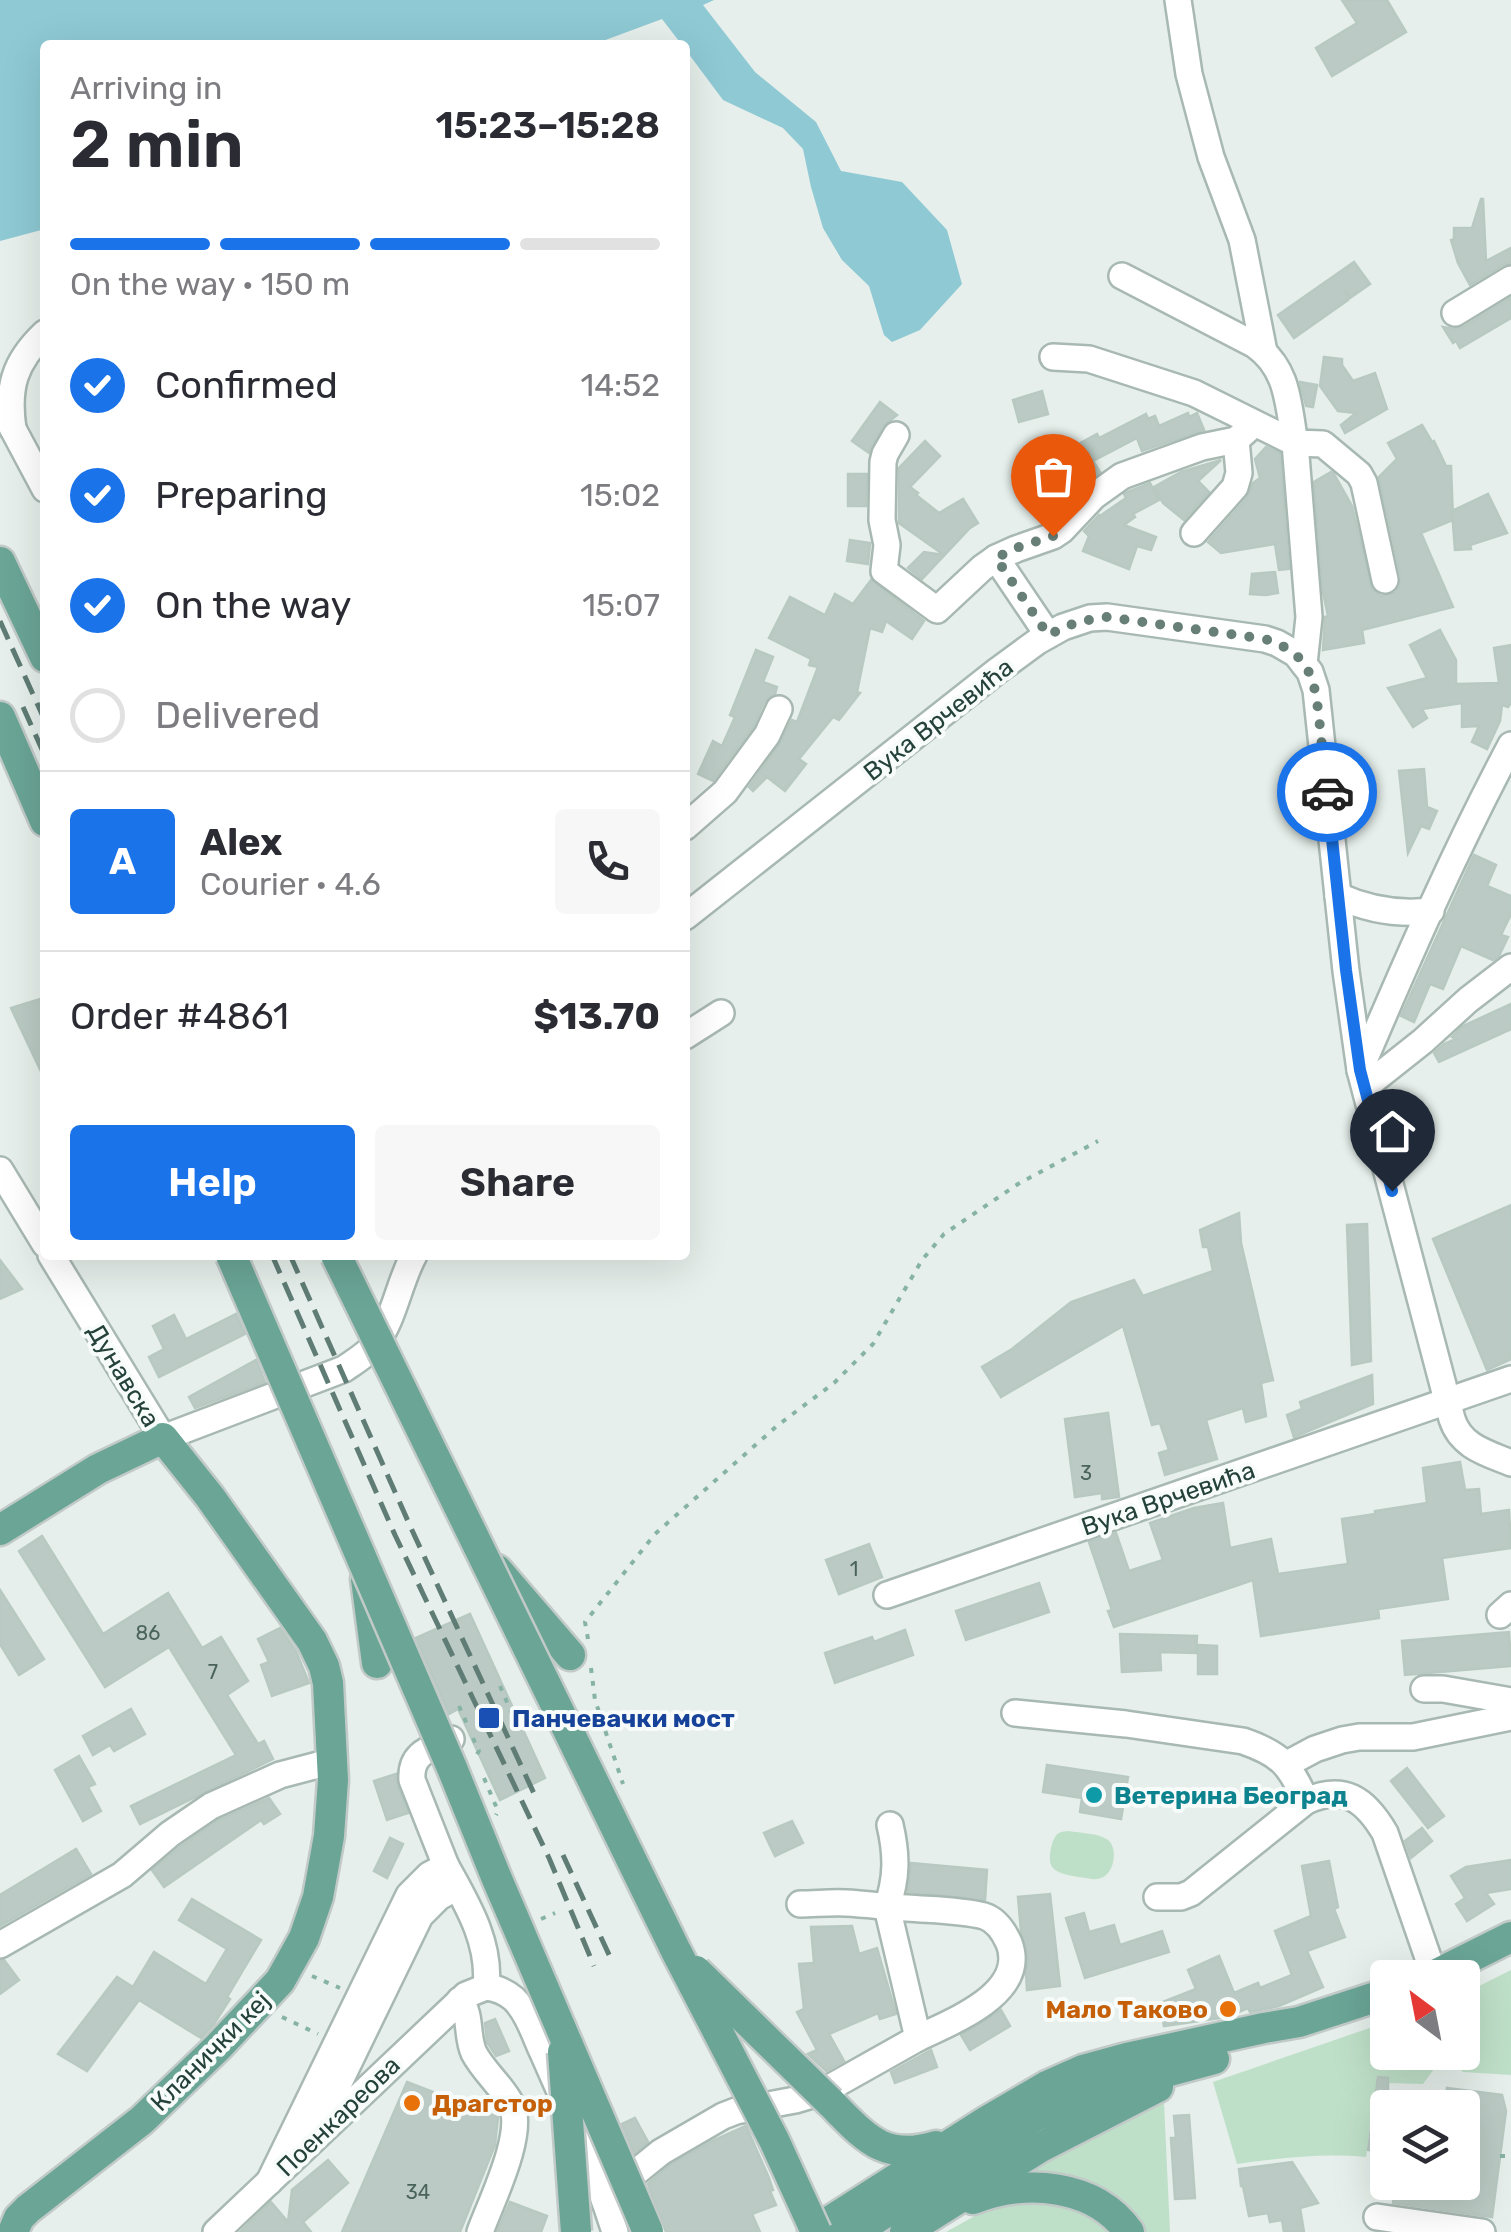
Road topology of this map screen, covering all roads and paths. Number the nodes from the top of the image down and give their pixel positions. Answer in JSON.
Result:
{"nodes":[{"id":1,"x":1178,"y":0,"type":"edge"},
{"id":2,"x":1122,"y":276,"type":"dead end"},
{"id":3,"x":1511,"y":279,"type":"edge"},
{"id":4,"x":1455,"y":314,"type":"dead end"},
{"id":5,"x":40,"y":338,"type":"edge"},
{"id":6,"x":1264,"y":352,"type":"junction"},
{"id":7,"x":1053,"y":357,"type":"dead end"},
{"id":8,"x":0,"y":405,"type":"edge"},
{"id":9,"x":13,"y":429,"type":"junction"},
{"id":10,"x":1245,"y":432,"type":"junction"},
{"id":11,"x":896,"y":435,"type":"dead end"},
{"id":12,"x":1295,"y":443,"type":"junction"},
{"id":13,"x":40,"y":480,"type":"edge"},
{"id":14,"x":1194,"y":533,"type":"dead end"},
{"id":15,"x":996,"y":558,"type":"junction"},
{"id":16,"x":0,"y":562,"type":"edge"},
{"id":17,"x":1385,"y":580,"type":"dead end"},
{"id":18,"x":1048,"y":635,"type":"junction"},
{"id":19,"x":40,"y":646,"type":"edge"},
{"id":20,"x":1304,"y":664,"type":"junction"},
{"id":21,"x":779,"y":709,"type":"dead end"},
{"id":22,"x":0,"y":717,"type":"edge"},
{"id":23,"x":1511,"y":745,"type":"edge"},
{"id":24,"x":40,"y":809,"type":"edge"},
{"id":25,"x":690,"y":824,"type":"edge"},
{"id":26,"x":1338,"y":896,"type":"junction"},
{"id":27,"x":690,"y":912,"type":"edge"},
{"id":28,"x":1431,"y":912,"type":"junction"},
{"id":29,"x":1511,"y":967,"type":"edge"},
{"id":30,"x":721,"y":1013,"type":"dead end"},
{"id":31,"x":690,"y":1033,"type":"edge"},
{"id":32,"x":1363,"y":1078,"type":"junction"},
{"id":33,"x":1098,"y":1141,"type":"dead end"},
{"id":34,"x":0,"y":1170,"type":"edge"},
{"id":35,"x":40,"y":1236,"type":"edge"},
{"id":36,"x":55,"y":1260,"type":"edge"},
{"id":37,"x":232,"y":1260,"type":"edge"},
{"id":38,"x":338,"y":1260,"type":"edge"},
{"id":39,"x":410,"y":1260,"type":"edge"},
{"id":40,"x":1511,"y":1378,"type":"edge"},
{"id":41,"x":1448,"y":1400,"type":"junction"},
{"id":42,"x":162,"y":1438,"type":"junction"},
{"id":43,"x":1511,"y":1463,"type":"edge"},
{"id":44,"x":0,"y":1530,"type":"edge"},
{"id":45,"x":483,"y":1554,"type":"junction"},
{"id":46,"x":366,"y":1571,"type":"junction"},
{"id":47,"x":887,"y":1595,"type":"dead end"},
{"id":48,"x":582,"y":1653,"type":"junction"},
{"id":49,"x":378,"y":1663,"type":"dead end"},
{"id":50,"x":500,"y":1686,"type":"dead end"},
{"id":51,"x":1424,"y":1689,"type":"dead end"},
{"id":52,"x":1511,"y":1702,"type":"edge"},
{"id":53,"x":1015,"y":1712,"type":"dead end"},
{"id":54,"x":1511,"y":1717,"type":"edge"},
{"id":55,"x":519,"y":1730,"type":"dead end"},
{"id":56,"x":459,"y":1733,"type":"joint"},
{"id":57,"x":333,"y":1760,"type":"junction"},
{"id":58,"x":1287,"y":1764,"type":"junction"},
{"id":59,"x":624,"y":1785,"type":"dead end"},
{"id":60,"x":1306,"y":1801,"type":"junction"},
{"id":61,"x":498,"y":1811,"type":"dead end"},
{"id":62,"x":890,"y":1825,"type":"dead end"},
{"id":63,"x":452,"y":1876,"type":"junction"},
{"id":64,"x":1157,"y":1897,"type":"dead end"},
{"id":65,"x":800,"y":1904,"type":"dead end"},
{"id":66,"x":887,"y":1907,"type":"junction"},
{"id":67,"x":555,"y":1913,"type":"dead end"},
{"id":68,"x":530,"y":1924,"type":"dead end"},
{"id":69,"x":1511,"y":1936,"type":"edge"},
{"id":70,"x":0,"y":1945,"type":"edge"},
{"id":71,"x":676,"y":1951,"type":"junction"},
{"id":72,"x":1426,"y":1960,"type":"edge"},
{"id":73,"x":1455,"y":1960,"type":"edge"},
{"id":74,"x":290,"y":1964,"type":"junction"},
{"id":75,"x":486,"y":1987,"type":"junction"},
{"id":76,"x":347,"y":1991,"type":"dead end"},
{"id":77,"x":1370,"y":1999,"type":"edge"},
{"id":78,"x":460,"y":2000,"type":"junction"},
{"id":79,"x":260,"y":2004,"type":"junction"},
{"id":80,"x":1299,"y":2022,"type":"junction"},
{"id":81,"x":561,"y":2029,"type":"junction"},
{"id":82,"x":324,"y":2037,"type":"dead end"},
{"id":83,"x":918,"y":2038,"type":"junction"},
{"id":84,"x":1205,"y":2062,"type":"junction"},
{"id":85,"x":958,"y":2138,"type":"junction"},
{"id":86,"x":309,"y":2144,"type":"junction"},
{"id":87,"x":1500,"y":2156,"type":"dead end"},
{"id":88,"x":1511,"y":2156,"type":"edge"},
{"id":89,"x":269,"y":2182,"type":"junction"},
{"id":90,"x":604,"y":2198,"type":"junction"},
{"id":91,"x":938,"y":2211,"type":"junction"},
{"id":92,"x":1376,"y":2217,"type":"dead end"},
{"id":93,"x":14,"y":2232,"type":"edge"},
{"id":94,"x":216,"y":2232,"type":"edge"},
{"id":95,"x":480,"y":2232,"type":"edge"},
{"id":96,"x":576,"y":2232,"type":"edge"},
{"id":97,"x":615,"y":2232,"type":"edge"},
{"id":98,"x":648,"y":2232,"type":"edge"},
{"id":99,"x":814,"y":2232,"type":"edge"},
{"id":100,"x":855,"y":2232,"type":"edge"},
{"id":101,"x":905,"y":2232,"type":"edge"},
{"id":102,"x":1129,"y":2232,"type":"edge"},
{"id":103,"x":1482,"y":2232,"type":"edge"}],
"edges":[{"from":1,"to":6,"type":"street"},
{"from":2,"to":6,"type":"street"},
{"from":3,"to":4,"type":"street"},
{"from":5,"to":9,"type":"street"},
{"from":6,"to":12,"type":"street"},
{"from":7,"to":10,"type":"street"},
{"from":8,"to":9,"type":"street"},
{"from":9,"to":13,"type":"street"},
{"from":10,"to":12,"type":"street"},
{"from":10,"to":14,"type":"street"},
{"from":10,"to":15,"type":"street"},
{"from":11,"to":15,"type":"street"},
{"from":12,"to":17,"type":"street"},
{"from":12,"to":20,"type":"street"},
{"from":15,"to":18,"type":"street"},
{"from":16,"to":19,"type":"main road"},
{"from":18,"to":20,"type":"street","name":"Вука Врчевића"},
{"from":18,"to":27,"type":"street","name":"Вука Врчевића"},
{"from":20,"to":26,"type":"street"},
{"from":21,"to":25,"type":"street"},
{"from":22,"to":24,"type":"main road"},
{"from":23,"to":28,"type":"street"},
{"from":26,"to":28,"type":"street"},
{"from":26,"to":32,"type":"street"},
{"from":28,"to":32,"type":"street"},
{"from":29,"to":32,"type":"street"},
{"from":30,"to":31,"type":"street"},
{"from":32,"to":41,"type":"street"},
{"from":33,"to":48,"type":"path"},
{"from":34,"to":35,"type":"street"},
{"from":36,"to":42,"type":"street","name":"Дунавска"},
{"from":37,"to":46,"type":"main road","bridge":true},
{"from":38,"to":45,"type":"main road","bridge":true},
{"from":39,"to":42,"type":"street"},
{"from":40,"to":41,"type":"street","name":"Вука Врчевића"},
{"from":41,"to":43,"type":"street"},
{"from":41,"to":47,"type":"street","name":"Вука Врчевића"},
{"from":42,"to":44,"type":"main road","name":"Дунавска"},
{"from":42,"to":57,"type":"main road","name":"Кланички кеј"},
{"from":45,"to":48,"type":"main road","bridge":true},
{"from":45,"to":71,"type":"main road","bridge":true},
{"from":46,"to":49,"type":"main road"},
{"from":46,"to":81,"type":"main road","bridge":true},
{"from":48,"to":59,"type":"path"},
{"from":50,"to":55,"type":"path"},
{"from":51,"to":52,"type":"street"},
{"from":53,"to":58,"type":"street"},
{"from":54,"to":58,"type":"street"},
{"from":56,"to":61,"type":"path"},
{"from":56,"to":63,"type":"street"},
{"from":57,"to":70,"type":"street"},
{"from":57,"to":74,"type":"main road","name":"Кланички кеј"},
{"from":58,"to":60,"type":"street"},
{"from":60,"to":64,"type":"street"},
{"from":60,"to":72,"type":"street"},
{"from":62,"to":66,"type":"street"},
{"from":63,"to":75,"type":"street"},
{"from":63,"to":86,"type":"street"},
{"from":63,"to":89,"type":"street"},
{"from":65,"to":66,"type":"street"},
{"from":66,"to":83,"type":"street"},
{"from":66,"to":83,"type":"street"},
{"from":67,"to":68,"type":"path"},
{"from":69,"to":73,"type":"main road"},
{"from":71,"to":85,"type":"main road","bridge":true},
{"from":71,"to":99,"type":"main road","bridge":true},
{"from":74,"to":76,"type":"path"},
{"from":74,"to":79,"type":"main road","name":"Кланички кеј"},
{"from":75,"to":78,"type":"street","name":"Поенкареова"},
{"from":75,"to":90,"type":"street"},
{"from":77,"to":80,"type":"main road"},
{"from":78,"to":86,"type":"street","name":"Поенкареова"},
{"from":78,"to":95,"type":"street"},
{"from":79,"to":82,"type":"path"},
{"from":79,"to":93,"type":"main road","name":"Кланички кеј"},
{"from":80,"to":84,"type":"main road"},
{"from":80,"to":85,"type":"main road"},
{"from":81,"to":96,"type":"main road","bridge":true},
{"from":81,"to":98,"type":"main road","bridge":true},
{"from":83,"to":90,"type":"street"},
{"from":84,"to":91,"type":"main road"},
{"from":84,"to":100,"type":"main road"},
{"from":85,"to":99,"type":"main road"},
{"from":86,"to":89,"type":"street","name":"Поенкареова"},
{"from":87,"to":88,"type":"path"},
{"from":89,"to":94,"type":"street","name":"Поенкареова"},
{"from":90,"to":97,"type":"street"},
{"from":91,"to":101,"type":"main road"},
{"from":91,"to":102,"type":"main road"},
{"from":92,"to":103,"type":"street"}]}
